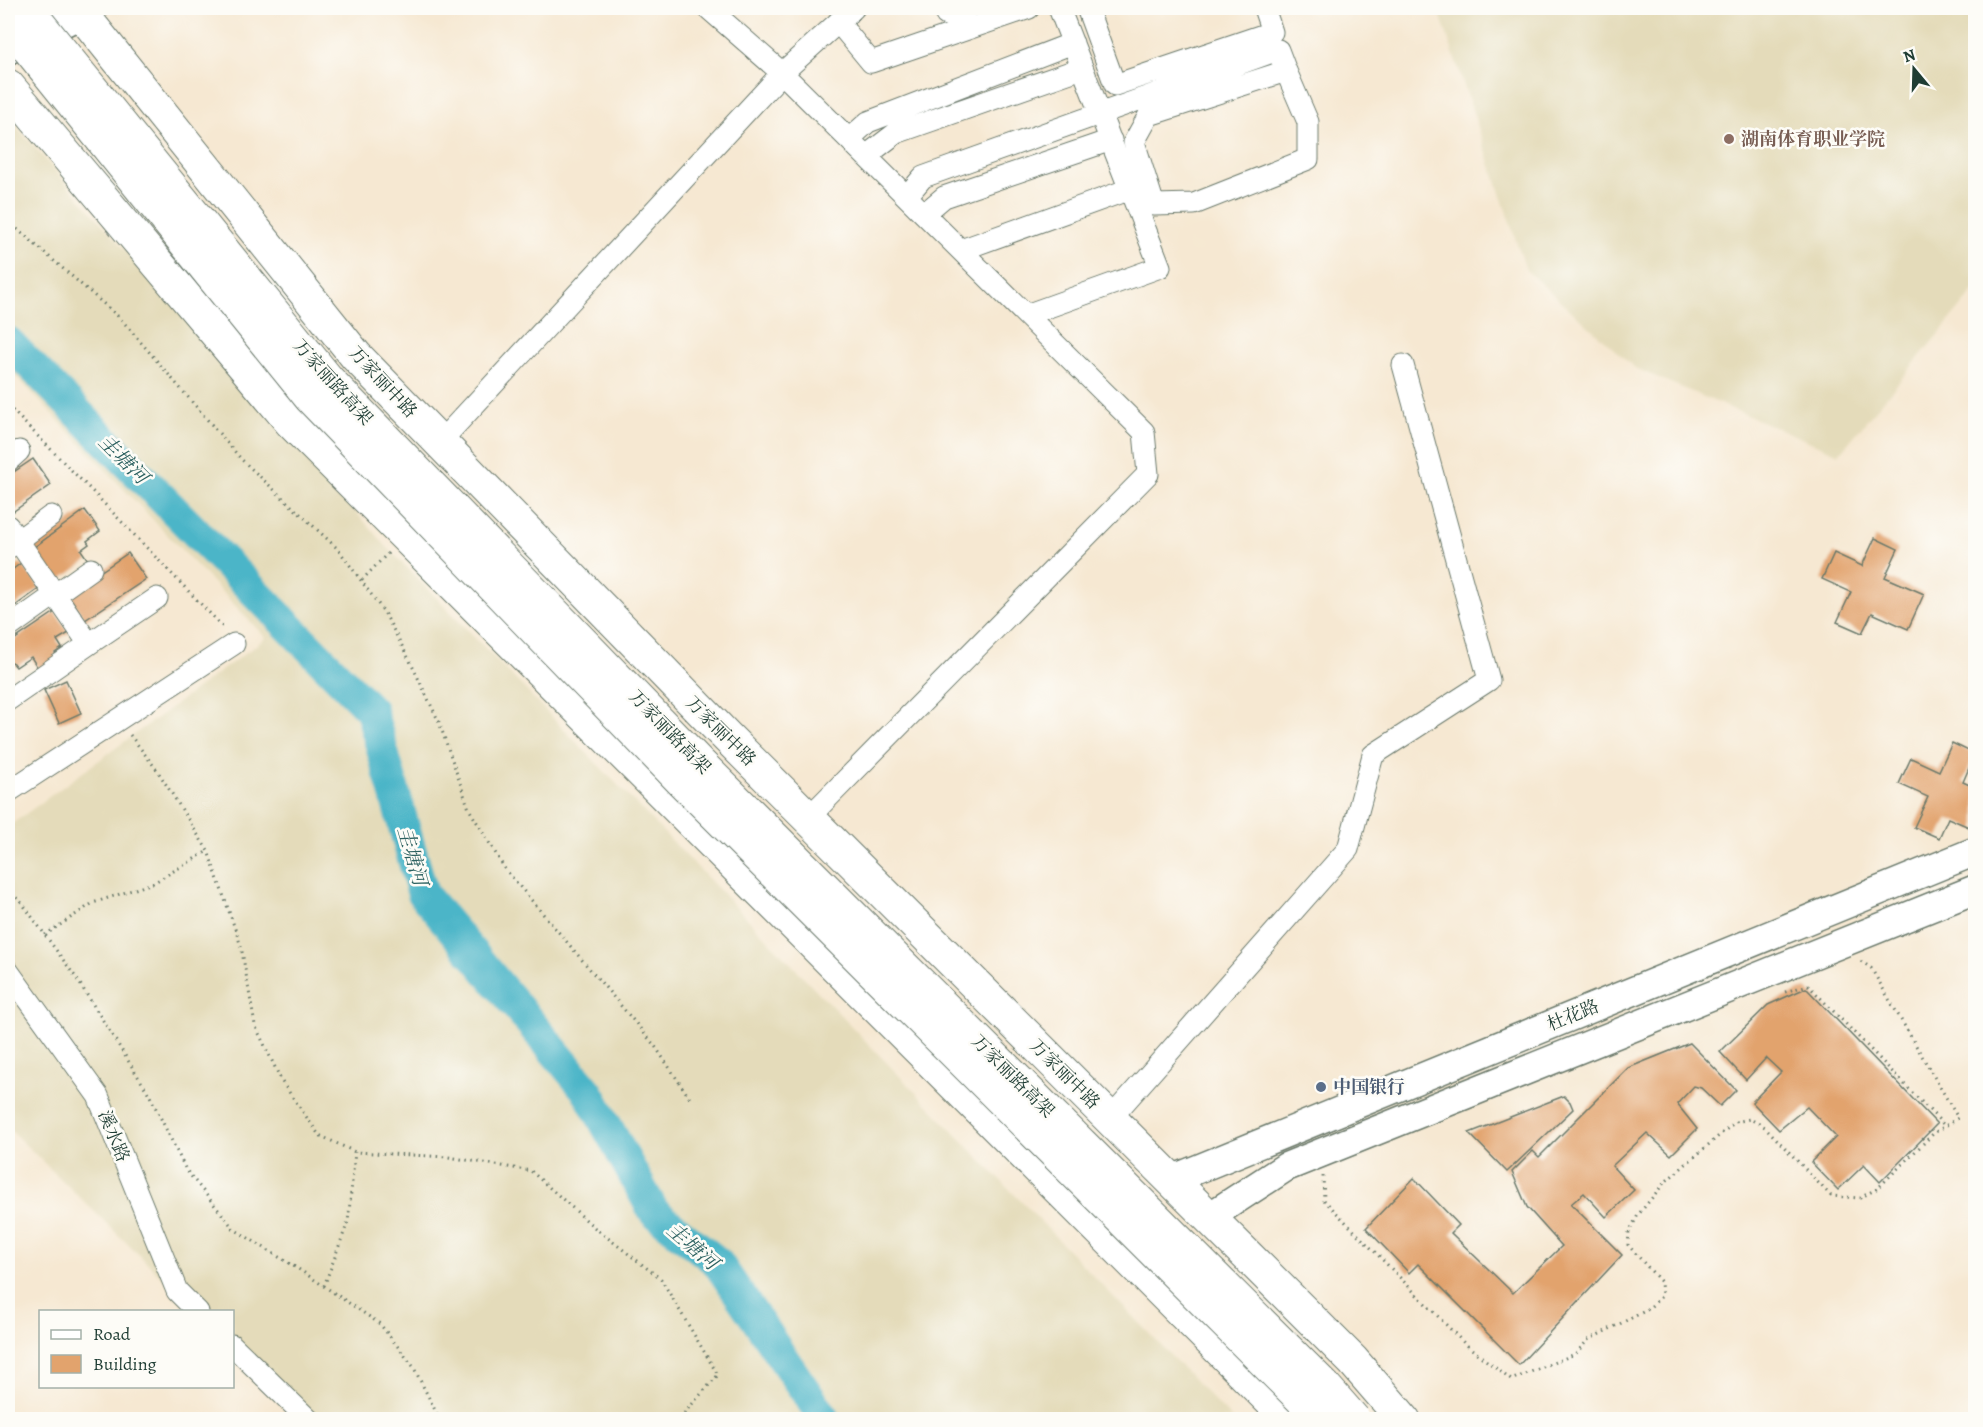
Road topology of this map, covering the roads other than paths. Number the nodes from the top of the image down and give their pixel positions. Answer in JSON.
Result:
{"nodes":[{"id":1,"x":26,"y":8,"type":"edge"},
{"id":2,"x":708,"y":8,"type":"edge"},
{"id":3,"x":854,"y":8,"type":"edge"},
{"id":4,"x":967,"y":8,"type":"edge"},
{"id":5,"x":1029,"y":8,"type":"edge"},
{"id":6,"x":1059,"y":8,"type":"edge"},
{"id":7,"x":1087,"y":8,"type":"edge"},
{"id":8,"x":1264,"y":8,"type":"edge"},
{"id":9,"x":84,"y":9,"type":"edge"},
{"id":10,"x":948,"y":19,"type":"edge"},
{"id":11,"x":838,"y":22,"type":"junction"},
{"id":12,"x":8,"y":23,"type":"edge"},
{"id":13,"x":1275,"y":41,"type":"junction"},
{"id":14,"x":1073,"y":43,"type":"junction"},
{"id":15,"x":8,"y":50,"type":"edge"},
{"id":16,"x":1082,"y":68,"type":"junction"},
{"id":17,"x":1286,"y":71,"type":"junction"},
{"id":18,"x":782,"y":73,"type":"junction"},
{"id":19,"x":8,"y":86,"type":"edge"},
{"id":20,"x":1101,"y":114,"type":"junction"},
{"id":21,"x":849,"y":139,"type":"junction"},
{"id":22,"x":1111,"y":140,"type":"junction"},
{"id":23,"x":866,"y":156,"type":"junction"},
{"id":24,"x":1130,"y":189,"type":"junction"},
{"id":25,"x":907,"y":196,"type":"junction"},
{"id":26,"x":924,"y":214,"type":"junction"},
{"id":27,"x":961,"y":250,"type":"junction"},
{"id":28,"x":1026,"y":315,"type":"junction"},
{"id":29,"x":1402,"y":365,"type":"dead end"},
{"id":30,"x":440,"y":442,"type":"junction"},
{"id":31,"x":51,"y":516,"type":"dead end"},
{"id":32,"x":11,"y":538,"type":"edge"},
{"id":33,"x":91,"y":569,"type":"dead end"},
{"id":34,"x":55,"y":595,"type":"junction"},
{"id":35,"x":157,"y":598,"type":"dead end"},
{"id":36,"x":8,"y":628,"type":"edge"},
{"id":37,"x":89,"y":644,"type":"junction"},
{"id":38,"x":234,"y":644,"type":"road end"},
{"id":39,"x":8,"y":700,"type":"edge"},
{"id":40,"x":8,"y":792,"type":"edge"},
{"id":41,"x":808,"y":818,"type":"junction"},
{"id":42,"x":1976,"y":851,"type":"edge"},
{"id":43,"x":1976,"y":890,"type":"edge"},
{"id":44,"x":8,"y":971,"type":"edge"},
{"id":45,"x":1110,"y":1119,"type":"junction"},
{"id":46,"x":1171,"y":1180,"type":"junction"},
{"id":47,"x":1209,"y":1217,"type":"junction"},
{"id":48,"x":197,"y":1310,"type":"edge"},
{"id":49,"x":234,"y":1347,"type":"edge"},
{"id":50,"x":309,"y":1419,"type":"edge"},
{"id":51,"x":1290,"y":1419,"type":"edge"},
{"id":52,"x":1321,"y":1419,"type":"edge"},
{"id":53,"x":1354,"y":1419,"type":"edge"},
{"id":54,"x":1404,"y":1419,"type":"edge"}],
"edges":[{"from":1,"to":53,"type":"main road","name":"万家丽路高架","bridge":true},
{"from":2,"to":18,"type":"street"},
{"from":3,"to":11,"type":"street"},
{"from":4,"to":10,"type":"street"},
{"from":5,"to":10,"type":"street"},
{"from":6,"to":14,"type":"street"},
{"from":7,"to":13,"type":"street"},
{"from":8,"to":13,"type":"street"},
{"from":9,"to":15,"type":"street"},
{"from":9,"to":30,"type":"main road","name":"万家丽中路"},
{"from":10,"to":11,"type":"street"},
{"from":11,"to":18,"type":"street"},
{"from":12,"to":52,"type":"main road","name":"万家丽路高架","bridge":true},
{"from":13,"to":17,"type":"street"},
{"from":13,"to":20,"type":"street"},
{"from":14,"to":16,"type":"street"},
{"from":14,"to":21,"type":"street"},
{"from":16,"to":20,"type":"street"},
{"from":16,"to":23,"type":"street"},
{"from":17,"to":17,"type":"street"},
{"from":18,"to":21,"type":"street"},
{"from":18,"to":30,"type":"street"},
{"from":19,"to":51,"type":"main road"},
{"from":20,"to":22,"type":"street"},
{"from":20,"to":25,"type":"street"},
{"from":21,"to":23,"type":"street"},
{"from":22,"to":24,"type":"street"},
{"from":22,"to":26,"type":"street"},
{"from":23,"to":25,"type":"street"},
{"from":24,"to":27,"type":"street"},
{"from":24,"to":28,"type":"street"},
{"from":25,"to":26,"type":"street"},
{"from":26,"to":27,"type":"street"},
{"from":27,"to":28,"type":"street"},
{"from":28,"to":41,"type":"street"},
{"from":29,"to":45,"type":"street"},
{"from":30,"to":41,"type":"main road","name":"万家丽中路"},
{"from":31,"to":32,"type":"street"},
{"from":32,"to":34,"type":"street"},
{"from":33,"to":34,"type":"street"},
{"from":34,"to":36,"type":"street"},
{"from":34,"to":37,"type":"street"},
{"from":35,"to":37,"type":"street"},
{"from":37,"to":39,"type":"street"},
{"from":38,"to":40,"type":"street"},
{"from":41,"to":45,"type":"main road","name":"万家丽中路"},
{"from":42,"to":46,"type":"street","name":"杜花路"},
{"from":43,"to":47,"type":"street","name":"杜花路"},
{"from":44,"to":48,"type":"street","name":"溪水路"},
{"from":45,"to":46,"type":"main road","name":"万家丽中路"},
{"from":46,"to":47,"type":"main road","name":"万家丽中路"},
{"from":47,"to":54,"type":"main road","name":"万家丽中路"},
{"from":49,"to":50,"type":"street"}]}
